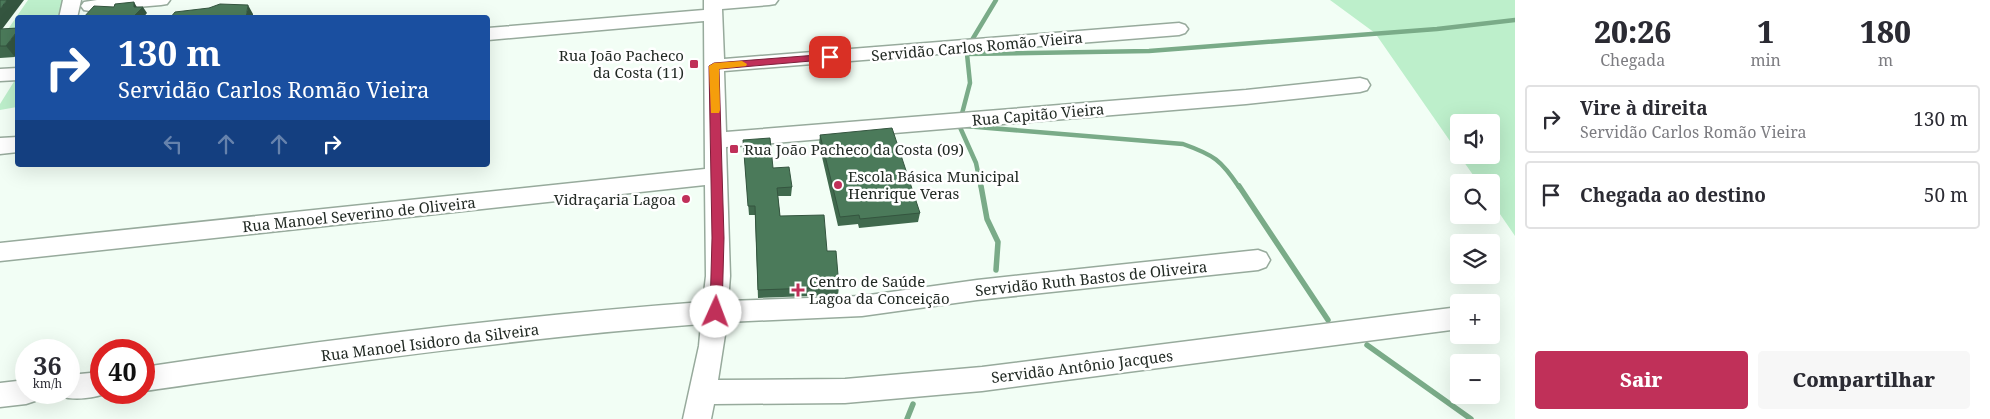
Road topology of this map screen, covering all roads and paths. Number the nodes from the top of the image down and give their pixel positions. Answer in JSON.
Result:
{"nodes":[{"id":1,"x":72,"y":0,"type":"edge"},
{"id":2,"x":161,"y":0,"type":"edge"},
{"id":3,"x":769,"y":0,"type":"edge"},
{"id":4,"x":713,"y":6,"type":"edge"},
{"id":5,"x":89,"y":8,"type":"edge"},
{"id":6,"x":69,"y":15,"type":"edge"},
{"id":7,"x":1179,"y":30,"type":"dead end"},
{"id":8,"x":490,"y":34,"type":"edge"},
{"id":9,"x":714,"y":66,"type":"junction"},
{"id":10,"x":15,"y":74,"type":"edge"},
{"id":11,"x":0,"y":75,"type":"edge"},
{"id":12,"x":1360,"y":85,"type":"dead end"},
{"id":13,"x":716,"y":140,"type":"junction"},
{"id":14,"x":15,"y":144,"type":"edge"},
{"id":15,"x":0,"y":146,"type":"edge"},
{"id":16,"x":717,"y":176,"type":"junction"},
{"id":17,"x":0,"y":252,"type":"edge"},
{"id":18,"x":1258,"y":260,"type":"dead end"},
{"id":19,"x":716,"y":312,"type":"junction"},
{"id":20,"x":1450,"y":319,"type":"edge"},
{"id":21,"x":155,"y":377,"type":"edge"},
{"id":22,"x":703,"y":392,"type":"junction"},
{"id":23,"x":15,"y":393,"type":"edge"},
{"id":24,"x":0,"y":395,"type":"edge"},
{"id":25,"x":697,"y":419,"type":"edge"}],
"edges":[{"from":1,"to":6,"type":"street"},
{"from":2,"to":5,"type":"street"},
{"from":3,"to":4,"type":"street"},
{"from":4,"to":8,"type":"street"},
{"from":4,"to":9,"type":"street"},
{"from":7,"to":9,"type":"street","name":"Servidão Carlos Romão Vieira"},
{"from":9,"to":13,"type":"street"},
{"from":10,"to":11,"type":"street"},
{"from":12,"to":13,"type":"street","name":"Rua Capitão Vieira"},
{"from":13,"to":16,"type":"street"},
{"from":14,"to":15,"type":"street"},
{"from":16,"to":17,"type":"street","name":"Rua Manoel Severino de Oliveira"},
{"from":16,"to":19,"type":"street"},
{"from":18,"to":19,"type":"street","name":"Servidão Ruth Bastos de Oliveira"},
{"from":19,"to":21,"type":"street","name":"Rua Manoel Isidoro da Silveira"},
{"from":19,"to":22,"type":"street"},
{"from":20,"to":22,"type":"street","name":"Servidão Antônio Jacques"},
{"from":22,"to":25,"type":"street"},
{"from":23,"to":24,"type":"street"}]}
